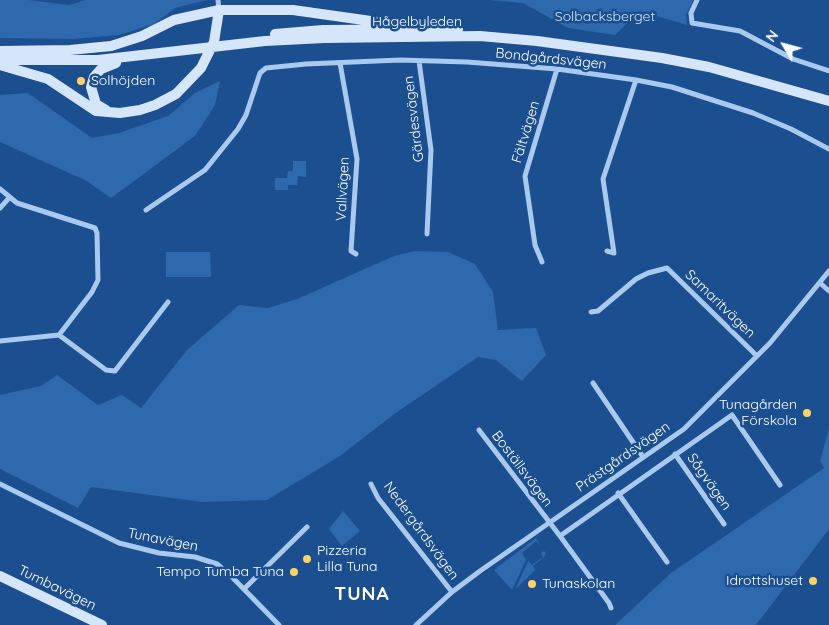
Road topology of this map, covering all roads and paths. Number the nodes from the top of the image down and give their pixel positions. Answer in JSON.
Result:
{"nodes":[{"id":1,"x":697,"y":0,"type":"edge"},
{"id":2,"x":218,"y":5,"type":"edge"},
{"id":3,"x":425,"y":28,"type":"junction"},
{"id":4,"x":0,"y":52,"type":"edge"},
{"id":5,"x":156,"y":54,"type":"junction"},
{"id":6,"x":0,"y":60,"type":"edge"},
{"id":7,"x":419,"y":61,"type":"junction"},
{"id":8,"x":340,"y":63,"type":"junction"},
{"id":9,"x":0,"y":65,"type":"edge"},
{"id":10,"x":557,"y":69,"type":"junction"},
{"id":11,"x":829,"y":71,"type":"edge"},
{"id":12,"x":636,"y":80,"type":"junction"},
{"id":13,"x":829,"y":94,"type":"edge"},
{"id":14,"x":829,"y":101,"type":"edge"},
{"id":15,"x":112,"y":112,"type":"junction"},
{"id":16,"x":829,"y":150,"type":"edge"},
{"id":17,"x":0,"y":189,"type":"edge"},
{"id":18,"x":9,"y":198,"type":"junction"},
{"id":19,"x":0,"y":208,"type":"edge"},
{"id":20,"x":146,"y":210,"type":"dead end"},
{"id":21,"x":427,"y":234,"type":"dead end"},
{"id":22,"x":607,"y":251,"type":"dead end"},
{"id":23,"x":356,"y":254,"type":"dead end"},
{"id":24,"x":542,"y":262,"type":"dead end"},
{"id":25,"x":829,"y":271,"type":"edge"},
{"id":26,"x":820,"y":283,"type":"junction"},
{"id":27,"x":829,"y":290,"type":"edge"},
{"id":28,"x":168,"y":302,"type":"dead end"},
{"id":29,"x":591,"y":312,"type":"dead end"},
{"id":30,"x":59,"y":335,"type":"junction"},
{"id":31,"x":0,"y":341,"type":"edge"},
{"id":32,"x":758,"y":356,"type":"junction"},
{"id":33,"x":593,"y":383,"type":"dead end"},
{"id":34,"x":478,"y":430,"type":"dead end"},
{"id":35,"x":675,"y":454,"type":"junction"},
{"id":36,"x":643,"y":457,"type":"junction"},
{"id":37,"x":0,"y":484,"type":"edge"},
{"id":38,"x":371,"y":484,"type":"dead end"},
{"id":39,"x":780,"y":485,"type":"dead end"},
{"id":40,"x":618,"y":493,"type":"junction"},
{"id":41,"x":549,"y":522,"type":"junction"},
{"id":42,"x":724,"y":524,"type":"dead end"},
{"id":43,"x":307,"y":527,"type":"dead end"},
{"id":44,"x":560,"y":536,"type":"junction"},
{"id":45,"x":667,"y":562,"type":"dead end"},
{"id":46,"x":0,"y":576,"type":"edge"},
{"id":47,"x":244,"y":589,"type":"junction"},
{"id":48,"x":452,"y":592,"type":"junction"},
{"id":49,"x":611,"y":608,"type":"dead end"},
{"id":50,"x":102,"y":625,"type":"edge"},
{"id":51,"x":280,"y":625,"type":"edge"},
{"id":52,"x":416,"y":625,"type":"edge"}],
"edges":[{"from":1,"to":11,"type":"street"},
{"from":2,"to":3,"type":"main road"},
{"from":2,"to":4,"type":"main road"},
{"from":2,"to":15,"type":"main road"},
{"from":3,"to":4,"type":"main road","name":"Hågelbyleden"},
{"from":3,"to":13,"type":"main road","name":"Hågelbyleden"},
{"from":5,"to":6,"type":"main road","name":"Hågelbyleden"},
{"from":5,"to":14,"type":"main road","name":"Hågelbyleden"},
{"from":5,"to":15,"type":"main road"},
{"from":7,"to":8,"type":"street","name":"Bondgårdsvägen"},
{"from":7,"to":10,"type":"street","name":"Bondgårdsvägen"},
{"from":7,"to":21,"type":"street","name":"Gärdesvägen"},
{"from":8,"to":20,"type":"street","name":"Bondgårdsvägen"},
{"from":8,"to":23,"type":"street","name":"Vallvägen"},
{"from":9,"to":15,"type":"main road"},
{"from":10,"to":12,"type":"street","name":"Bondgårdsvägen"},
{"from":10,"to":24,"type":"street","name":"Fältvägen"},
{"from":12,"to":16,"type":"street","name":"Bondgårdsvägen"},
{"from":12,"to":22,"type":"street"},
{"from":17,"to":18,"type":"street"},
{"from":18,"to":19,"type":"street"},
{"from":18,"to":30,"type":"street"},
{"from":25,"to":26,"type":"street","name":"Prästgårdsvägen"},
{"from":26,"to":27,"type":"street"},
{"from":26,"to":32,"type":"street","name":"Prästgårdsvägen"},
{"from":28,"to":30,"type":"street"},
{"from":29,"to":32,"type":"street","name":"Samaritvägen"},
{"from":30,"to":31,"type":"street"},
{"from":32,"to":36,"type":"street","name":"Prästgårdsvägen"},
{"from":33,"to":36,"type":"street"},
{"from":34,"to":41,"type":"street","name":"Boställsvägen"},
{"from":35,"to":39,"type":"street"},
{"from":35,"to":40,"type":"street"},
{"from":35,"to":42,"type":"street","name":"Sågvägen"},
{"from":36,"to":41,"type":"street","name":"Prästgårdsvägen"},
{"from":37,"to":47,"type":"street","name":"Tunavägen"},
{"from":38,"to":48,"type":"street","name":"Nedergårdsvägen"},
{"from":40,"to":44,"type":"street"},
{"from":40,"to":45,"type":"street"},
{"from":41,"to":44,"type":"street","name":"Boställsvägen"},
{"from":41,"to":48,"type":"street","name":"Prästgårdsvägen"},
{"from":43,"to":47,"type":"street"},
{"from":44,"to":49,"type":"street","name":"Boställsvägen"},
{"from":46,"to":50,"type":"main road","name":"Tumbavägen"},
{"from":47,"to":51,"type":"street","name":"Tunavägen"},
{"from":48,"to":52,"type":"street","name":"Prästgårdsvägen"}]}
